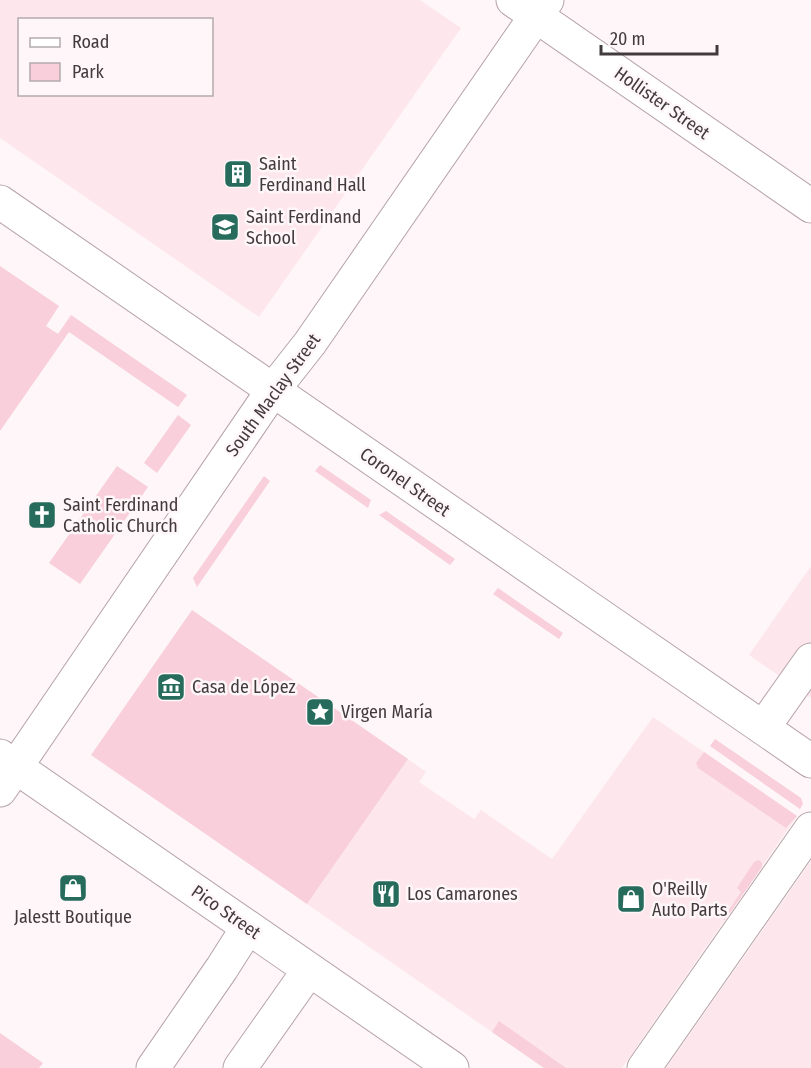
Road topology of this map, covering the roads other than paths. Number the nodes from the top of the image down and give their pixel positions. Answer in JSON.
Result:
{"nodes":[{"id":1,"x":532,"y":5,"type":"edge"},
{"id":2,"x":0,"y":202,"type":"edge"},
{"id":3,"x":811,"y":206,"type":"edge"},
{"id":4,"x":273,"y":390,"type":"junction"},
{"id":5,"x":811,"y":660,"type":"edge"},
{"id":6,"x":763,"y":728,"type":"junction"},
{"id":7,"x":811,"y":761,"type":"edge"},
{"id":8,"x":5,"y":771,"type":"edge"},
{"id":9,"x":811,"y":829,"type":"edge"},
{"id":10,"x":248,"y":927,"type":"junction"},
{"id":11,"x":309,"y":970,"type":"junction"},
{"id":12,"x":153,"y":1068,"type":"edge"},
{"id":13,"x":240,"y":1068,"type":"edge"},
{"id":14,"x":452,"y":1068,"type":"edge"},
{"id":15,"x":644,"y":1068,"type":"edge"}],
"edges":[{"from":1,"to":3,"type":"street","name":"Hollister Street"},
{"from":1,"to":4,"type":"street","name":"South Maclay Street"},
{"from":2,"to":4,"type":"street","name":"Coronel Street"},
{"from":4,"to":6,"type":"street","name":"Coronel Street"},
{"from":4,"to":8,"type":"street","name":"South Maclay Street"},
{"from":5,"to":6,"type":"street"},
{"from":6,"to":7,"type":"street","name":"Coronel Street"},
{"from":8,"to":10,"type":"street","name":"Pico Street"},
{"from":9,"to":15,"type":"street"},
{"from":10,"to":11,"type":"street","name":"Pico Street"},
{"from":10,"to":12,"type":"street"},
{"from":11,"to":13,"type":"street"},
{"from":11,"to":14,"type":"street","name":"Pico Street"}]}
